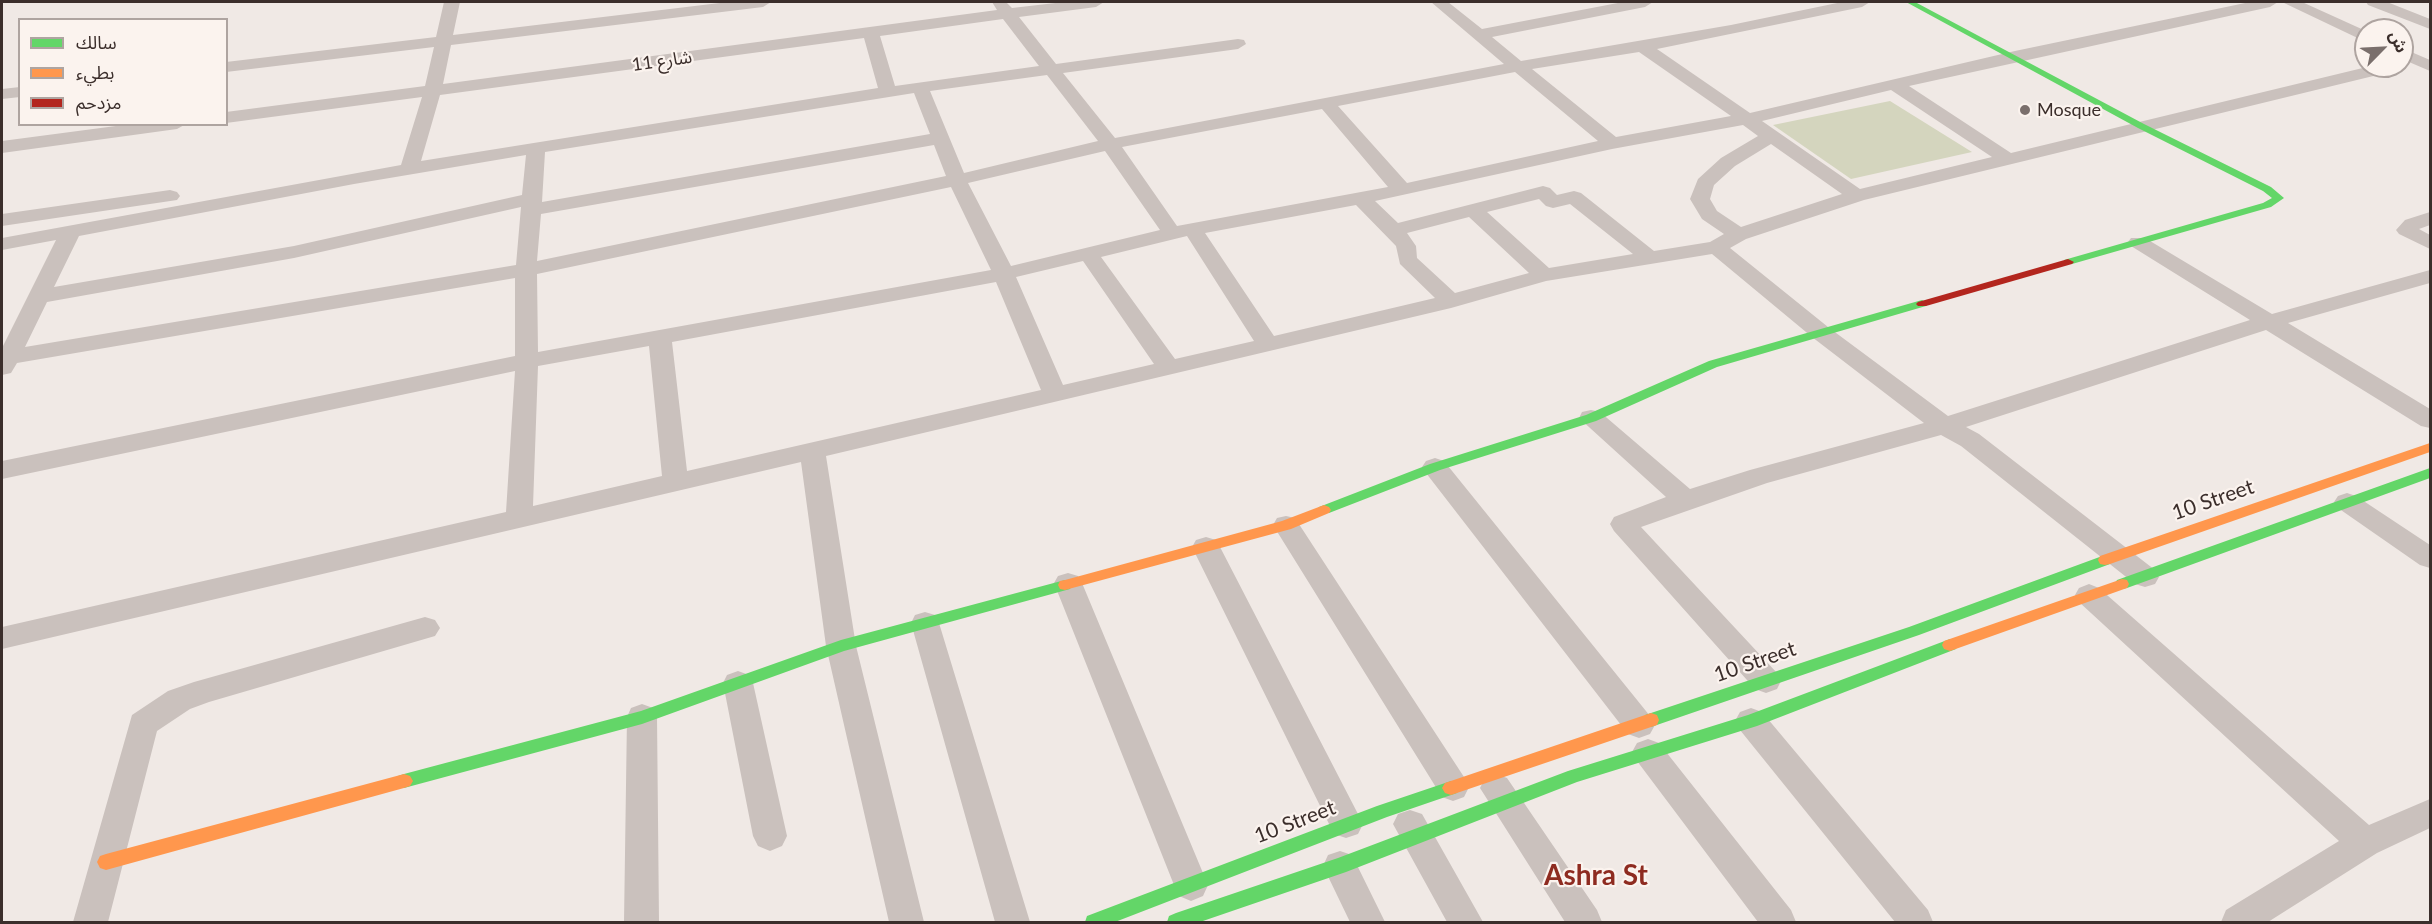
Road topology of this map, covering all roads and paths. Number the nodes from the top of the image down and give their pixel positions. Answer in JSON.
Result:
{"nodes":[{"id":1,"x":452,"y":2,"type":"edge"},
{"id":2,"x":764,"y":2,"type":"edge"},
{"id":3,"x":1096,"y":2,"type":"edge"},
{"id":4,"x":1439,"y":2,"type":"edge"},
{"id":5,"x":1645,"y":2,"type":"edge"},
{"id":6,"x":1862,"y":2,"type":"edge"},
{"id":7,"x":1910,"y":2,"type":"edge"},
{"id":8,"x":2270,"y":2,"type":"edge"},
{"id":9,"x":2290,"y":2,"type":"edge"},
{"id":10,"x":2374,"y":2,"type":"edge"},
{"id":11,"x":1588,"y":6,"type":"edge"},
{"id":12,"x":1003,"y":8,"type":"edge"},
{"id":13,"x":2430,"y":24,"type":"edge"},
{"id":14,"x":2354,"y":31,"type":"edge"},
{"id":15,"x":871,"y":32,"type":"junction"},
{"id":16,"x":1480,"y":34,"type":"junction"},
{"id":17,"x":442,"y":42,"type":"junction"},
{"id":18,"x":1238,"y":44,"type":"dead end"},
{"id":19,"x":1642,"y":46,"type":"junction"},
{"id":20,"x":2015,"y":56,"type":"junction"},
{"id":21,"x":1520,"y":66,"type":"junction"},
{"id":22,"x":228,"y":67,"type":"edge"},
{"id":23,"x":1052,"y":69,"type":"junction"},
{"id":24,"x":2354,"y":75,"type":"edge"},
{"id":25,"x":1895,"y":85,"type":"junction"},
{"id":26,"x":920,"y":87,"type":"junction"},
{"id":27,"x":18,"y":92,"type":"edge"},
{"id":28,"x":432,"y":92,"type":"junction"},
{"id":29,"x":888,"y":92,"type":"junction"},
{"id":30,"x":2,"y":94,"type":"edge"},
{"id":31,"x":1326,"y":103,"type":"junction"},
{"id":32,"x":228,"y":118,"type":"edge"},
{"id":33,"x":1747,"y":119,"type":"junction"},
{"id":34,"x":162,"y":126,"type":"edge"},
{"id":35,"x":2141,"y":126,"type":"junction"},
{"id":36,"x":1771,"y":136,"type":"junction"},
{"id":37,"x":940,"y":138,"type":"junction"},
{"id":38,"x":1612,"y":143,"type":"junction"},
{"id":39,"x":1110,"y":144,"type":"junction"},
{"id":40,"x":2,"y":147,"type":"edge"},
{"id":41,"x":536,"y":148,"type":"junction"},
{"id":42,"x":2006,"y":158,"type":"junction"},
{"id":43,"x":409,"y":169,"type":"junction"},
{"id":44,"x":354,"y":178,"type":"junction"},
{"id":45,"x":957,"y":180,"type":"junction"},
{"id":46,"x":1402,"y":190,"type":"junction"},
{"id":47,"x":1857,"y":196,"type":"junction"},
{"id":48,"x":1360,"y":198,"type":"junction"},
{"id":49,"x":532,"y":205,"type":"junction"},
{"id":50,"x":1475,"y":212,"type":"junction"},
{"id":51,"x":2430,"y":218,"type":"edge"},
{"id":52,"x":2,"y":220,"type":"edge"},
{"id":53,"x":1395,"y":230,"type":"junction"},
{"id":54,"x":71,"y":231,"type":"junction"},
{"id":55,"x":1182,"y":232,"type":"junction"},
{"id":56,"x":1739,"y":236,"type":"junction"},
{"id":57,"x":2138,"y":242,"type":"junction"},
{"id":58,"x":2430,"y":243,"type":"edge"},
{"id":59,"x":2,"y":244,"type":"edge"},
{"id":60,"x":1716,"y":247,"type":"junction"},
{"id":61,"x":1089,"y":255,"type":"junction"},
{"id":62,"x":1648,"y":256,"type":"junction"},
{"id":63,"x":526,"y":270,"type":"junction"},
{"id":64,"x":1004,"y":274,"type":"junction"},
{"id":65,"x":1544,"y":275,"type":"junction"},
{"id":66,"x":2430,"y":276,"type":"edge"},
{"id":67,"x":36,"y":297,"type":"junction"},
{"id":68,"x":1450,"y":301,"type":"junction"},
{"id":69,"x":2268,"y":322,"type":"junction"},
{"id":70,"x":1820,"y":332,"type":"junction"},
{"id":71,"x":660,"y":337,"type":"junction"},
{"id":72,"x":1268,"y":344,"type":"junction"},
{"id":73,"x":527,"y":361,"type":"junction"},
{"id":74,"x":4,"y":362,"type":"edge"},
{"id":75,"x":1169,"y":368,"type":"junction"},
{"id":76,"x":1055,"y":394,"type":"junction"},
{"id":77,"x":1592,"y":418,"type":"junction"},
{"id":78,"x":2430,"y":420,"type":"edge"},
{"id":79,"x":1944,"y":426,"type":"junction"},
{"id":80,"x":2430,"y":447,"type":"edge"},
{"id":81,"x":812,"y":449,"type":"junction"},
{"id":82,"x":1435,"y":467,"type":"junction"},
{"id":83,"x":2,"y":470,"type":"edge"},
{"id":84,"x":2430,"y":473,"type":"edge"},
{"id":85,"x":675,"y":480,"type":"junction"},
{"id":86,"x":1686,"y":500,"type":"junction"},
{"id":87,"x":2348,"y":502,"type":"junction"},
{"id":88,"x":519,"y":519,"type":"junction"},
{"id":89,"x":1286,"y":525,"type":"junction"},
{"id":90,"x":1206,"y":546,"type":"junction"},
{"id":91,"x":2117,"y":555,"type":"junction"},
{"id":92,"x":2430,"y":558,"type":"edge"},
{"id":93,"x":2145,"y":577,"type":"junction"},
{"id":94,"x":1068,"y":583,"type":"junction"},
{"id":95,"x":2090,"y":596,"type":"junction"},
{"id":96,"x":925,"y":623,"type":"junction"},
{"id":97,"x":425,"y":628,"type":"dead end"},
{"id":98,"x":2,"y":638,"type":"edge"},
{"id":99,"x":841,"y":646,"type":"junction"},
{"id":100,"x":1766,"y":681,"type":"junction"},
{"id":101,"x":738,"y":683,"type":"junction"},
{"id":102,"x":642,"y":717,"type":"junction"},
{"id":103,"x":1751,"y":721,"type":"junction"},
{"id":104,"x":1643,"y":739,"type":"junction"},
{"id":105,"x":1453,"y":787,"type":"junction"},
{"id":106,"x":1496,"y":789,"type":"junction"},
{"id":107,"x":1400,"y":805,"type":"junction"},
{"id":108,"x":2430,"y":813,"type":"edge"},
{"id":109,"x":1346,"y":824,"type":"junction"},
{"id":110,"x":770,"y":836,"type":"dead end"},
{"id":111,"x":1416,"y":836,"type":"junction"},
{"id":112,"x":2365,"y":843,"type":"junction"},
{"id":113,"x":106,"y":862,"type":"junction"},
{"id":114,"x":1340,"y":866,"type":"junction"},
{"id":115,"x":1191,"y":885,"type":"junction"},
{"id":116,"x":90,"y":922,"type":"edge"},
{"id":117,"x":641,"y":922,"type":"edge"},
{"id":118,"x":906,"y":922,"type":"edge"},
{"id":119,"x":1013,"y":922,"type":"edge"},
{"id":120,"x":1095,"y":922,"type":"edge"},
{"id":121,"x":1176,"y":922,"type":"edge"},
{"id":122,"x":1368,"y":922,"type":"edge"},
{"id":123,"x":1466,"y":922,"type":"edge"},
{"id":124,"x":1585,"y":922,"type":"edge"},
{"id":125,"x":1779,"y":922,"type":"edge"},
{"id":126,"x":1916,"y":922,"type":"edge"},
{"id":127,"x":2238,"y":922,"type":"edge"}],
"edges":[{"from":1,"to":17,"type":"street"},
{"from":2,"to":17,"type":"street"},
{"from":3,"to":12,"type":"street","name":"شارع 11"},
{"from":4,"to":16,"type":"street"},
{"from":5,"to":11,"type":"street"},
{"from":6,"to":19,"type":"street"},
{"from":7,"to":20,"type":"street"},
{"from":8,"to":20,"type":"street"},
{"from":9,"to":14,"type":"street"},
{"from":10,"to":13,"type":"street"},
{"from":11,"to":16,"type":"street"},
{"from":12,"to":15,"type":"street","name":"شارع 11"},
{"from":12,"to":23,"type":"street"},
{"from":15,"to":28,"type":"street","name":"شارع 11"},
{"from":15,"to":29,"type":"street"},
{"from":16,"to":21,"type":"street"},
{"from":17,"to":22,"type":"street"},
{"from":17,"to":28,"type":"street"},
{"from":18,"to":23,"type":"street"},
{"from":19,"to":21,"type":"street"},
{"from":19,"to":33,"type":"street"},
{"from":20,"to":25,"type":"street"},
{"from":20,"to":35,"type":"street"},
{"from":21,"to":31,"type":"street"},
{"from":21,"to":38,"type":"street"},
{"from":23,"to":26,"type":"street"},
{"from":23,"to":39,"type":"street"},
{"from":24,"to":35,"type":"street"},
{"from":25,"to":33,"type":"street"},
{"from":25,"to":42,"type":"street"},
{"from":26,"to":29,"type":"street"},
{"from":26,"to":37,"type":"street"},
{"from":27,"to":30,"type":"street"},
{"from":28,"to":32,"type":"street","name":"شارع 11"},
{"from":28,"to":43,"type":"street"},
{"from":29,"to":41,"type":"street"},
{"from":31,"to":39,"type":"street"},
{"from":31,"to":46,"type":"street"},
{"from":33,"to":36,"type":"street"},
{"from":33,"to":38,"type":"street"},
{"from":34,"to":40,"type":"street"},
{"from":35,"to":42,"type":"street"},
{"from":35,"to":57,"type":"street"},
{"from":36,"to":47,"type":"street"},
{"from":36,"to":56,"type":"street"},
{"from":37,"to":45,"type":"street"},
{"from":37,"to":49,"type":"street"},
{"from":38,"to":46,"type":"street"},
{"from":39,"to":45,"type":"street"},
{"from":39,"to":55,"type":"street"},
{"from":41,"to":43,"type":"street"},
{"from":41,"to":49,"type":"street"},
{"from":42,"to":47,"type":"street"},
{"from":43,"to":44,"type":"street"},
{"from":44,"to":52,"type":"street"},
{"from":44,"to":54,"type":"street"},
{"from":45,"to":63,"type":"street"},
{"from":45,"to":64,"type":"street"},
{"from":46,"to":48,"type":"street"},
{"from":47,"to":56,"type":"street"},
{"from":48,"to":53,"type":"street"},
{"from":48,"to":55,"type":"street"},
{"from":49,"to":63,"type":"street"},
{"from":49,"to":67,"type":"street"},
{"from":50,"to":53,"type":"street"},
{"from":50,"to":62,"type":"street"},
{"from":50,"to":65,"type":"street"},
{"from":51,"to":58,"type":"street"},
{"from":53,"to":68,"type":"street"},
{"from":54,"to":59,"type":"street"},
{"from":54,"to":67,"type":"street"},
{"from":55,"to":61,"type":"street"},
{"from":55,"to":72,"type":"street"},
{"from":56,"to":60,"type":"street"},
{"from":57,"to":69,"type":"street"},
{"from":57,"to":70,"type":"street"},
{"from":60,"to":62,"type":"street"},
{"from":60,"to":70,"type":"street"},
{"from":61,"to":64,"type":"street"},
{"from":61,"to":75,"type":"street"},
{"from":62,"to":65,"type":"street"},
{"from":63,"to":73,"type":"street"},
{"from":63,"to":74,"type":"street"},
{"from":64,"to":71,"type":"street"},
{"from":64,"to":76,"type":"street"},
{"from":65,"to":68,"type":"street"},
{"from":66,"to":69,"type":"street"},
{"from":67,"to":74,"type":"street"},
{"from":68,"to":72,"type":"street"},
{"from":69,"to":78,"type":"street"},
{"from":69,"to":79,"type":"street"},
{"from":70,"to":77,"type":"street"},
{"from":70,"to":79,"type":"street"},
{"from":71,"to":73,"type":"street"},
{"from":71,"to":85,"type":"street"},
{"from":72,"to":75,"type":"street"},
{"from":73,"to":83,"type":"street"},
{"from":73,"to":88,"type":"street"},
{"from":75,"to":76,"type":"street"},
{"from":76,"to":81,"type":"street"},
{"from":77,"to":82,"type":"street"},
{"from":77,"to":86,"type":"street"},
{"from":79,"to":86,"type":"street"},
{"from":79,"to":91,"type":"street"},
{"from":80,"to":91,"type":"street","name":"10 Street"},
{"from":81,"to":85,"type":"street"},
{"from":81,"to":99,"type":"street"},
{"from":82,"to":89,"type":"street"},
{"from":82,"to":104,"type":"street"},
{"from":84,"to":87,"type":"street","name":"10 Street"},
{"from":85,"to":88,"type":"street"},
{"from":86,"to":100,"type":"street"},
{"from":87,"to":92,"type":"street"},
{"from":87,"to":93,"type":"street","name":"10 Street"},
{"from":88,"to":98,"type":"street"},
{"from":89,"to":90,"type":"street"},
{"from":89,"to":105,"type":"street"},
{"from":90,"to":94,"type":"street"},
{"from":90,"to":109,"type":"street"},
{"from":91,"to":93,"type":"street"},
{"from":91,"to":100,"type":"street","name":"10 Street"},
{"from":93,"to":95,"type":"street","name":"10 Street"},
{"from":94,"to":96,"type":"street"},
{"from":94,"to":115,"type":"street"},
{"from":95,"to":103,"type":"street","name":"10 Street"},
{"from":95,"to":112,"type":"street"},
{"from":96,"to":99,"type":"street"},
{"from":96,"to":119,"type":"street"},
{"from":97,"to":113,"type":"street"},
{"from":99,"to":101,"type":"street"},
{"from":99,"to":118,"type":"street"},
{"from":100,"to":104,"type":"street","name":"10 Street"},
{"from":101,"to":102,"type":"street"},
{"from":101,"to":110,"type":"street"},
{"from":102,"to":113,"type":"street"},
{"from":102,"to":117,"type":"street"},
{"from":103,"to":104,"type":"street","name":"10 Street"},
{"from":103,"to":126,"type":"street"},
{"from":104,"to":106,"type":"street","name":"10 Street"},
{"from":104,"to":106,"type":"street","name":"10 Street"},
{"from":104,"to":125,"type":"street"},
{"from":105,"to":106,"type":"street","name":"10 Street"},
{"from":105,"to":107,"type":"street","name":"10 Street"},
{"from":106,"to":111,"type":"street","name":"10 Street"},
{"from":106,"to":124,"type":"street"},
{"from":107,"to":109,"type":"street","name":"10 Street"},
{"from":107,"to":111,"type":"street"},
{"from":108,"to":112,"type":"street"},
{"from":109,"to":115,"type":"street","name":"10 Street"},
{"from":111,"to":114,"type":"street","name":"10 Street"},
{"from":111,"to":123,"type":"street"},
{"from":112,"to":127,"type":"street"},
{"from":113,"to":116,"type":"street"},
{"from":114,"to":121,"type":"street","name":"10 Street"},
{"from":114,"to":122,"type":"street"},
{"from":115,"to":120,"type":"street","name":"10 Street"}]}
